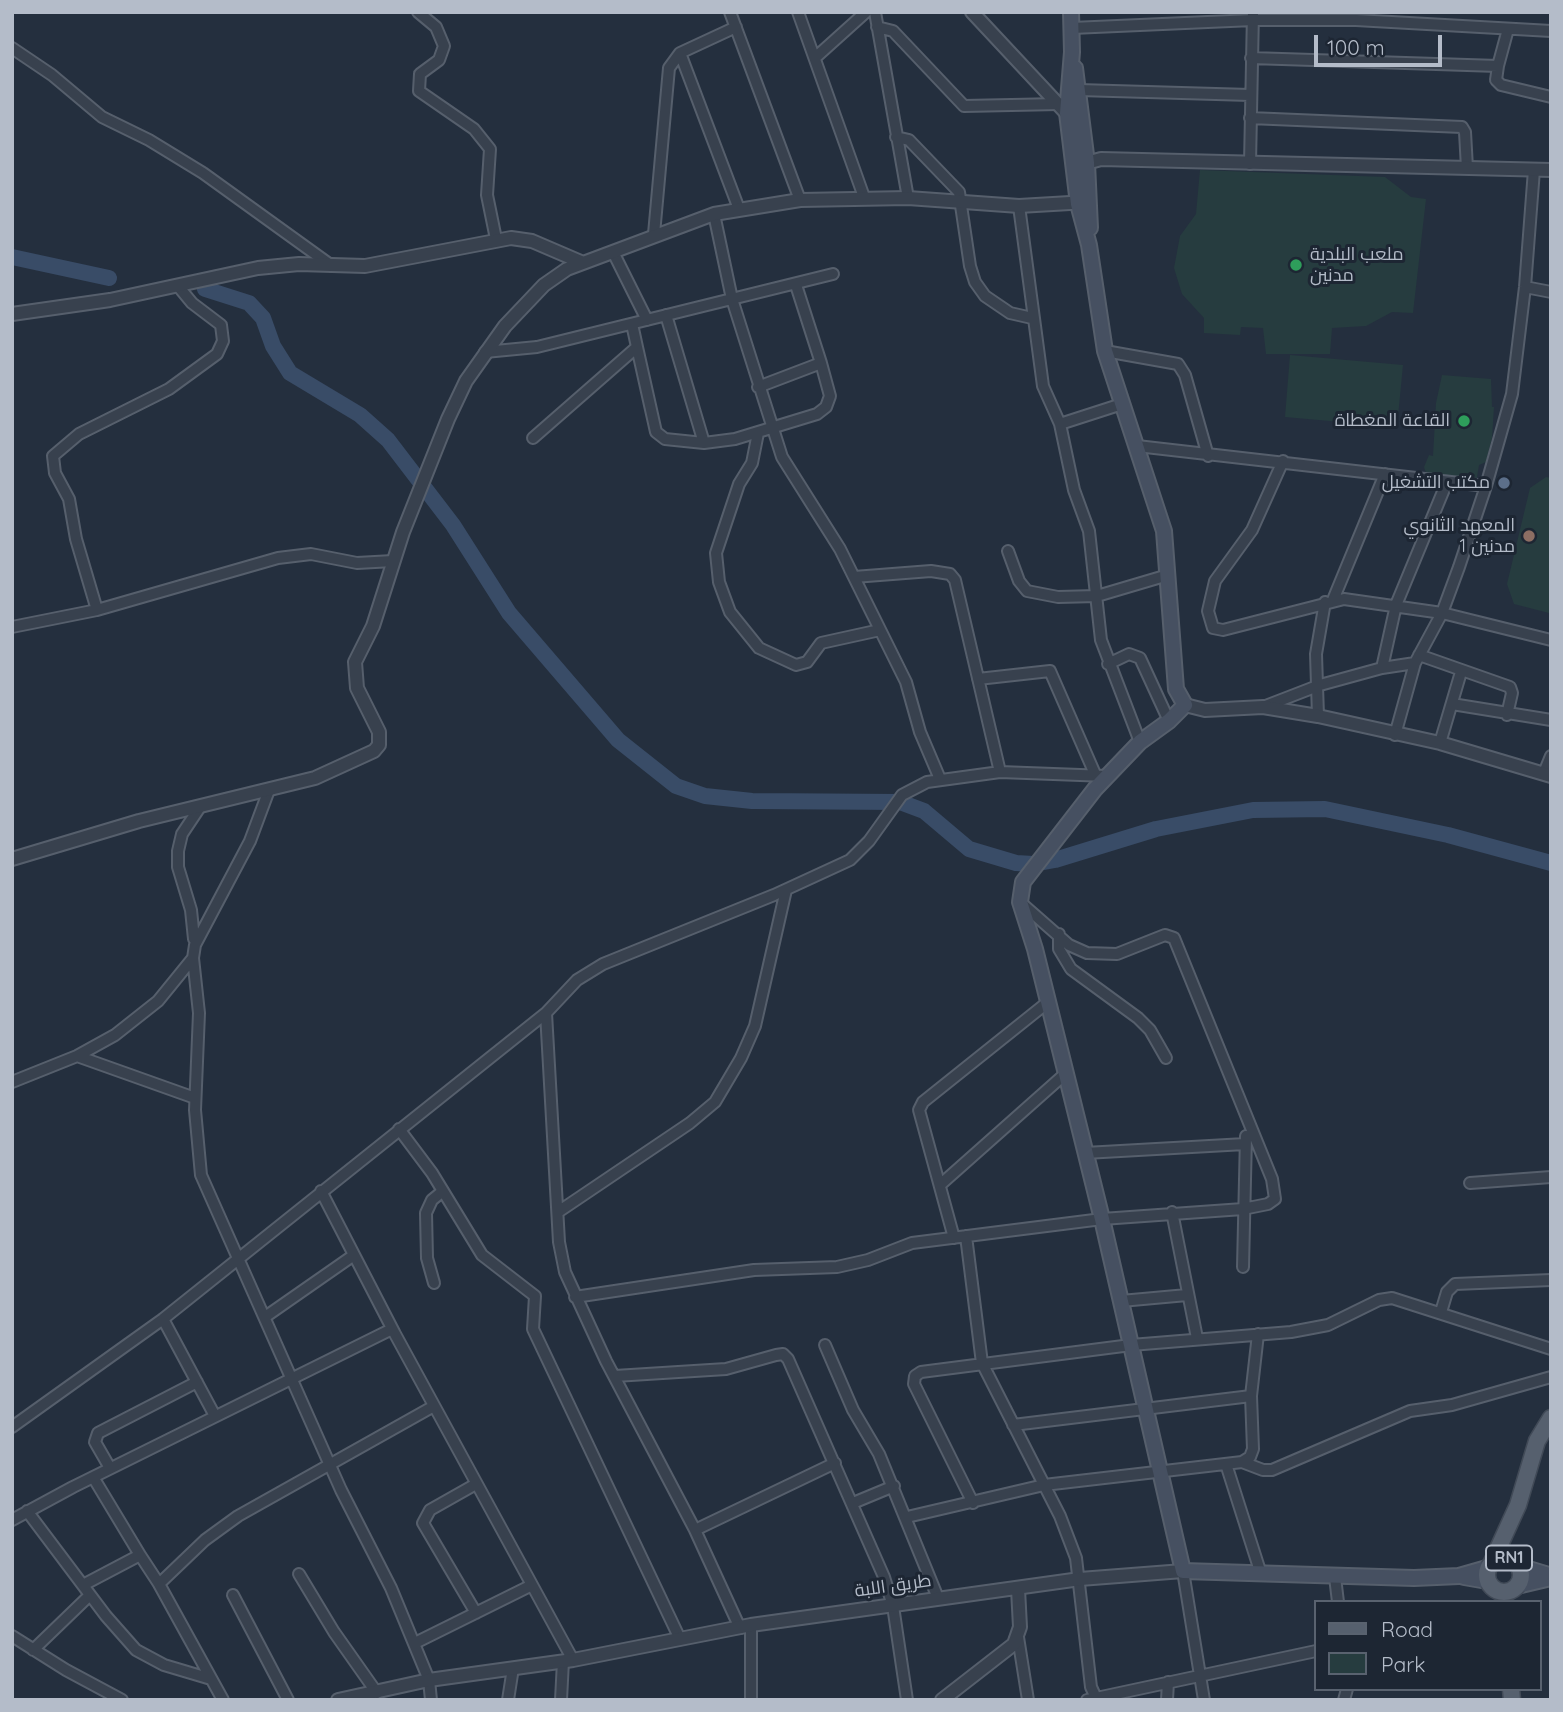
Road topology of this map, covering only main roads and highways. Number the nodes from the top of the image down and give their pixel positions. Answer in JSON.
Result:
{"nodes":[{"id":1,"x":1071,"y":17,"type":"edge"},
{"id":2,"x":1072,"y":52,"type":"junction"},
{"id":3,"x":1084,"y":158,"type":"junction"},
{"id":4,"x":1551,"y":1418,"type":"edge"},
{"id":5,"x":1518,"y":1505,"type":"junction"},
{"id":6,"x":1518,"y":1565,"type":"junction"},
{"id":7,"x":1551,"y":1577,"type":"edge"},
{"id":8,"x":1491,"y":1580,"type":"edge"},
{"id":9,"x":1514,"y":1592,"type":"edge"}],
"edges":[{"from":1,"to":2,"type":"main road"},
{"from":2,"to":3,"type":"main road"},
{"from":2,"to":3,"type":"main road"},
{"from":3,"to":8,"type":"main road","name":"طريق اللبة"},
{"from":4,"to":5,"type":"main road","number":"RN1"},
{"from":5,"to":6,"type":"main road","number":"RN1"},
{"from":5,"to":8,"type":"main road","number":"RN1"},
{"from":6,"to":7,"type":"main road"},
{"from":6,"to":8,"type":"main road","number":"RN1"},
{"from":6,"to":9,"type":"main road","number":"RN1"},
{"from":7,"to":9,"type":"main road"},
{"from":8,"to":9,"type":"main road","number":"RN1"}]}
